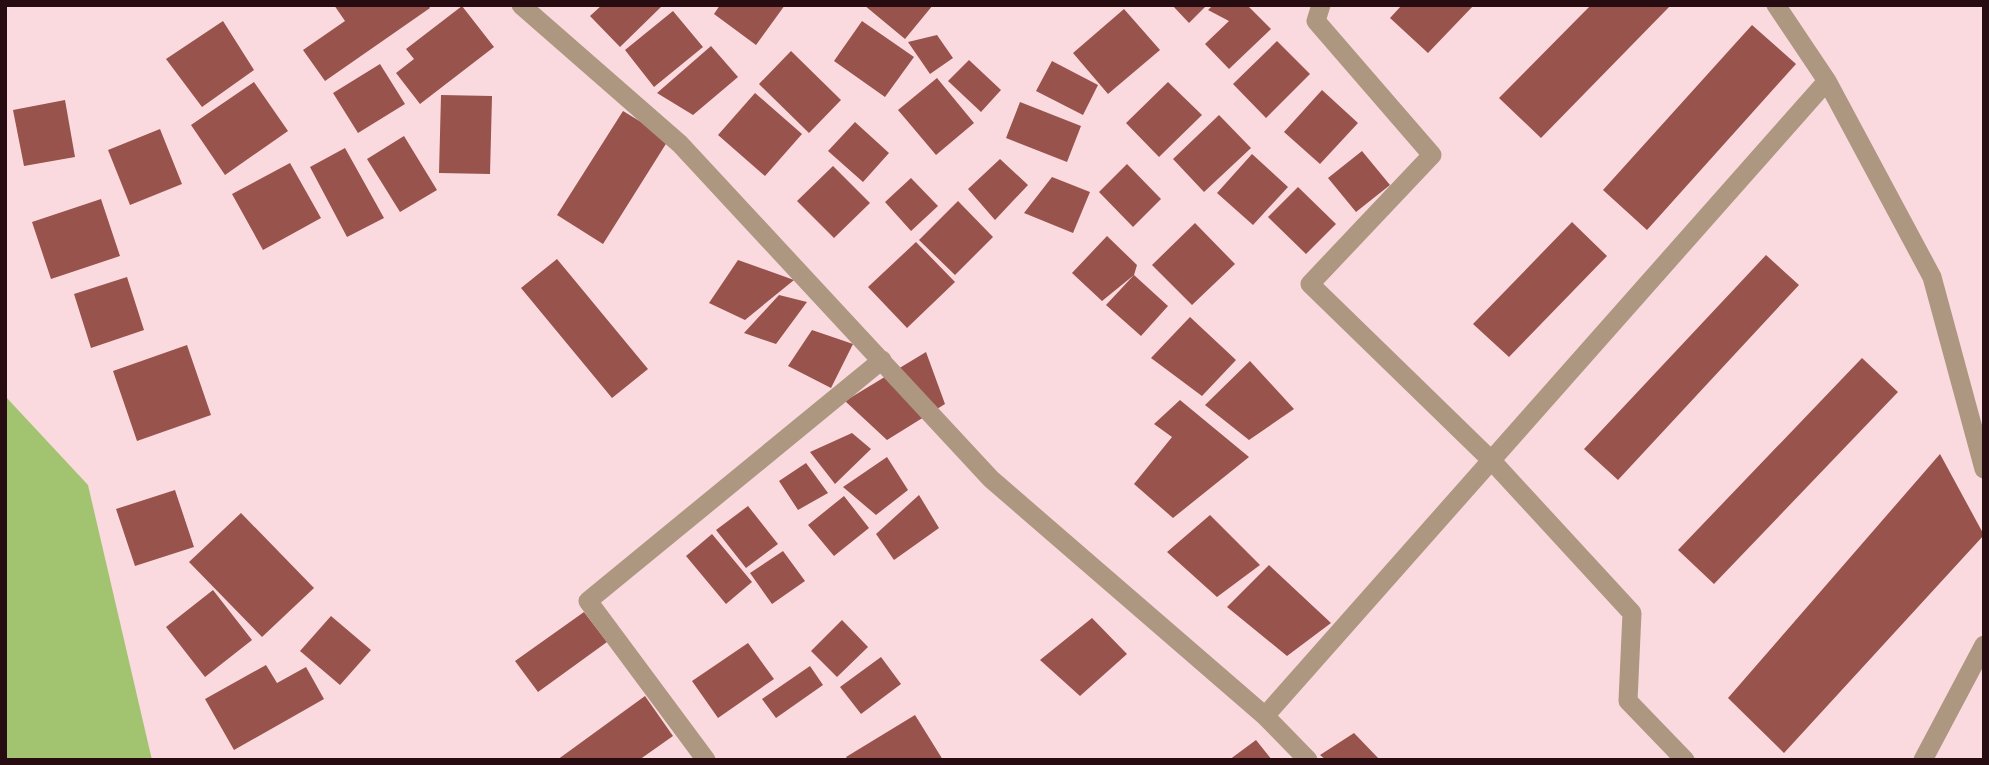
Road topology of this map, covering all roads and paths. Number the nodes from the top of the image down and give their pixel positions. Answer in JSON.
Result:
{"nodes":[{"id":1,"x":522,"y":5,"type":"edge"},
{"id":2,"x":1321,"y":5,"type":"edge"},
{"id":3,"x":1776,"y":5,"type":"edge"},
{"id":4,"x":1827,"y":81,"type":"junction"},
{"id":5,"x":882,"y":360,"type":"junction"},
{"id":6,"x":1492,"y":461,"type":"junction"},
{"id":7,"x":1984,"y":469,"type":"edge"},
{"id":8,"x":1984,"y":645,"type":"edge"},
{"id":9,"x":1265,"y":716,"type":"junction"},
{"id":10,"x":706,"y":760,"type":"edge"},
{"id":11,"x":1308,"y":760,"type":"edge"},
{"id":12,"x":1685,"y":760,"type":"edge"},
{"id":13,"x":1923,"y":760,"type":"edge"}],
"edges":[{"from":1,"to":5,"type":"street"},
{"from":2,"to":6,"type":"street"},
{"from":3,"to":4,"type":"street"},
{"from":4,"to":6,"type":"street"},
{"from":4,"to":7,"type":"street"},
{"from":5,"to":9,"type":"street"},
{"from":5,"to":10,"type":"street"},
{"from":6,"to":9,"type":"street"},
{"from":6,"to":12,"type":"street"},
{"from":8,"to":13,"type":"street"},
{"from":9,"to":11,"type":"street"}]}
